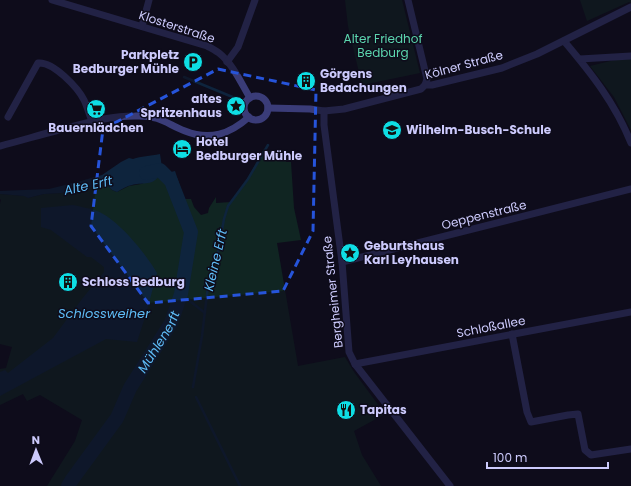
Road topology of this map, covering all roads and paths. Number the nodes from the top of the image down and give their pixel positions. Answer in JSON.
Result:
{"nodes":[{"id":1,"x":52,"y":0,"type":"edge"},
{"id":2,"x":149,"y":0,"type":"edge"},
{"id":3,"x":255,"y":0,"type":"edge"},
{"id":4,"x":408,"y":0,"type":"edge"},
{"id":5,"x":631,"y":7,"type":"edge"},
{"id":6,"x":142,"y":26,"type":"junction"},
{"id":7,"x":564,"y":41,"type":"junction"},
{"id":8,"x":631,"y":56,"type":"edge"},
{"id":9,"x":580,"y":59,"type":"junction"},
{"id":10,"x":227,"y":62,"type":"junction"},
{"id":11,"x":425,"y":85,"type":"junction"},
{"id":12,"x":250,"y":98,"type":"junction"},
{"id":13,"x":268,"y":108,"type":"junction"},
{"id":14,"x":324,"y":111,"type":"junction"},
{"id":15,"x":8,"y":116,"type":"dead end"},
{"id":16,"x":249,"y":117,"type":"junction"},
{"id":17,"x":92,"y":121,"type":"junction"},
{"id":18,"x":631,"y":143,"type":"edge"},
{"id":19,"x":0,"y":146,"type":"edge"},
{"id":20,"x":631,"y":189,"type":"edge"},
{"id":21,"x":342,"y":262,"type":"junction"},
{"id":22,"x":631,"y":312,"type":"edge"},
{"id":23,"x":512,"y":334,"type":"junction"},
{"id":24,"x":355,"y":364,"type":"junction"},
{"id":25,"x":631,"y":449,"type":"edge"},
{"id":26,"x":450,"y":486,"type":"edge"}],
"edges":[{"from":1,"to":6,"type":"street","name":"Klosterstraße"},
{"from":2,"to":6,"type":"street"},
{"from":3,"to":10,"type":"street"},
{"from":4,"to":11,"type":"street"},
{"from":5,"to":7,"type":"street","name":"Kölner Straße"},
{"from":6,"to":10,"type":"street","name":"Klosterstraße"},
{"from":7,"to":9,"type":"street"},
{"from":7,"to":11,"type":"street","name":"Kölner Straße"},
{"from":8,"to":9,"type":"street"},
{"from":9,"to":18,"type":"street"},
{"from":10,"to":12,"type":"street","name":"Klosterstraße"},
{"from":11,"to":14,"type":"street","name":"Kölner Straße"},
{"from":12,"to":13,"type":"street"},
{"from":12,"to":16,"type":"street"},
{"from":13,"to":14,"type":"street","name":"Kölner Straße"},
{"from":13,"to":16,"type":"street"},
{"from":14,"to":21,"type":"street","name":"Bergheimer Straße"},
{"from":15,"to":17,"type":"street"},
{"from":16,"to":17,"type":"street"},
{"from":17,"to":19,"type":"street"},
{"from":20,"to":21,"type":"street","name":"Oeppenstraße"},
{"from":21,"to":24,"type":"street","name":"Bergheimer Straße"},
{"from":22,"to":23,"type":"street","name":"Schloßallee"},
{"from":23,"to":24,"type":"street","name":"Schloßallee"},
{"from":23,"to":25,"type":"street"},
{"from":24,"to":26,"type":"street","name":"Bergheimer Straße"}]}
